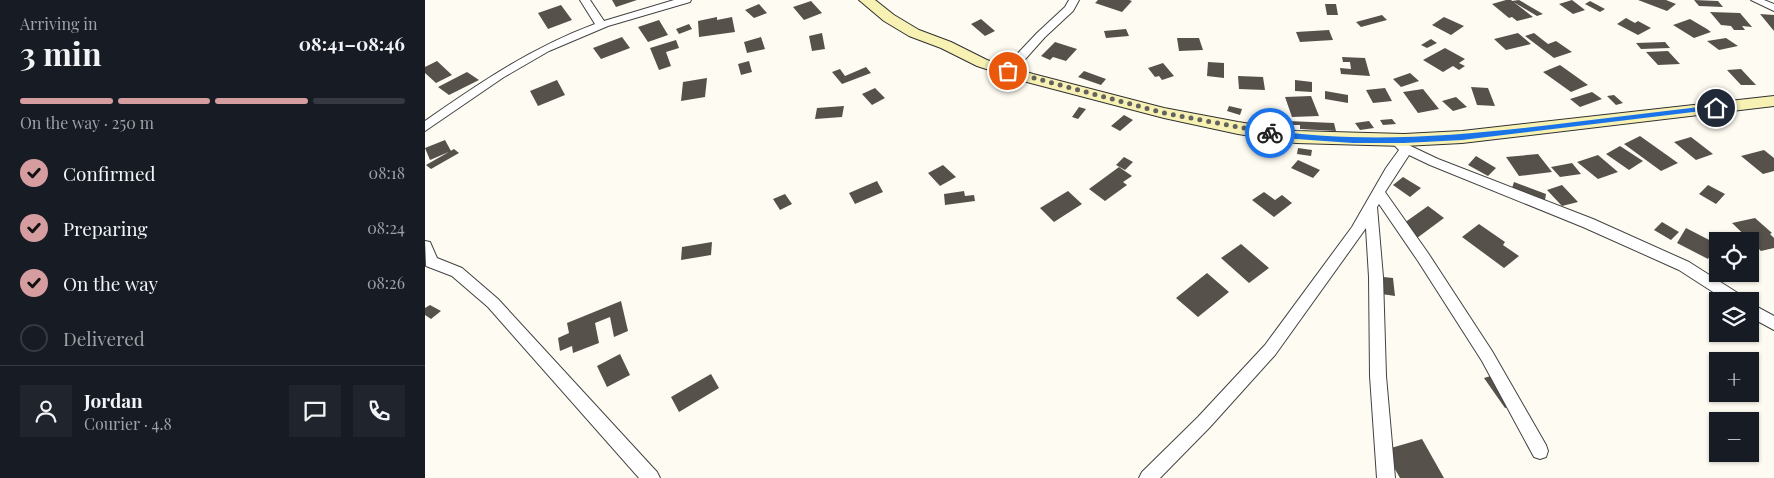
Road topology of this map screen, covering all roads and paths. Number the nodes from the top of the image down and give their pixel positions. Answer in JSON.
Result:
{"nodes":[{"id":1,"x":585,"y":0,"type":"edge"},
{"id":2,"x":686,"y":0,"type":"edge"},
{"id":3,"x":866,"y":0,"type":"edge"},
{"id":4,"x":1074,"y":0,"type":"edge"},
{"id":5,"x":1756,"y":0,"type":"edge"},
{"id":6,"x":1774,"y":8,"type":"edge"},
{"id":7,"x":602,"y":26,"type":"junction"},
{"id":8,"x":1008,"y":71,"type":"junction"},
{"id":9,"x":1774,"y":101,"type":"edge"},
{"id":10,"x":425,"y":127,"type":"edge"},
{"id":11,"x":1393,"y":140,"type":"junction"},
{"id":12,"x":1406,"y":150,"type":"junction"},
{"id":13,"x":1379,"y":194,"type":"junction"},
{"id":14,"x":1371,"y":208,"type":"junction"},
{"id":15,"x":425,"y":246,"type":"edge"},
{"id":16,"x":1725,"y":292,"type":"edge"},
{"id":17,"x":1759,"y":314,"type":"edge"},
{"id":18,"x":1774,"y":324,"type":"edge"},
{"id":19,"x":1540,"y":451,"type":"dead end"},
{"id":20,"x":651,"y":478,"type":"edge"},
{"id":21,"x":1148,"y":478,"type":"edge"},
{"id":22,"x":1386,"y":478,"type":"edge"}],
"edges":[{"from":1,"to":7,"type":"street"},
{"from":2,"to":7,"type":"street"},
{"from":3,"to":8,"type":"street"},
{"from":4,"to":8,"type":"street"},
{"from":5,"to":6,"type":"street"},
{"from":7,"to":10,"type":"street"},
{"from":8,"to":11,"type":"street"},
{"from":9,"to":11,"type":"street"},
{"from":11,"to":12,"type":"street"},
{"from":12,"to":13,"type":"street"},
{"from":12,"to":16,"type":"street"},
{"from":13,"to":14,"type":"street"},
{"from":13,"to":19,"type":"street"},
{"from":14,"to":21,"type":"street"},
{"from":14,"to":22,"type":"street"},
{"from":15,"to":20,"type":"street"},
{"from":17,"to":18,"type":"street"}]}
